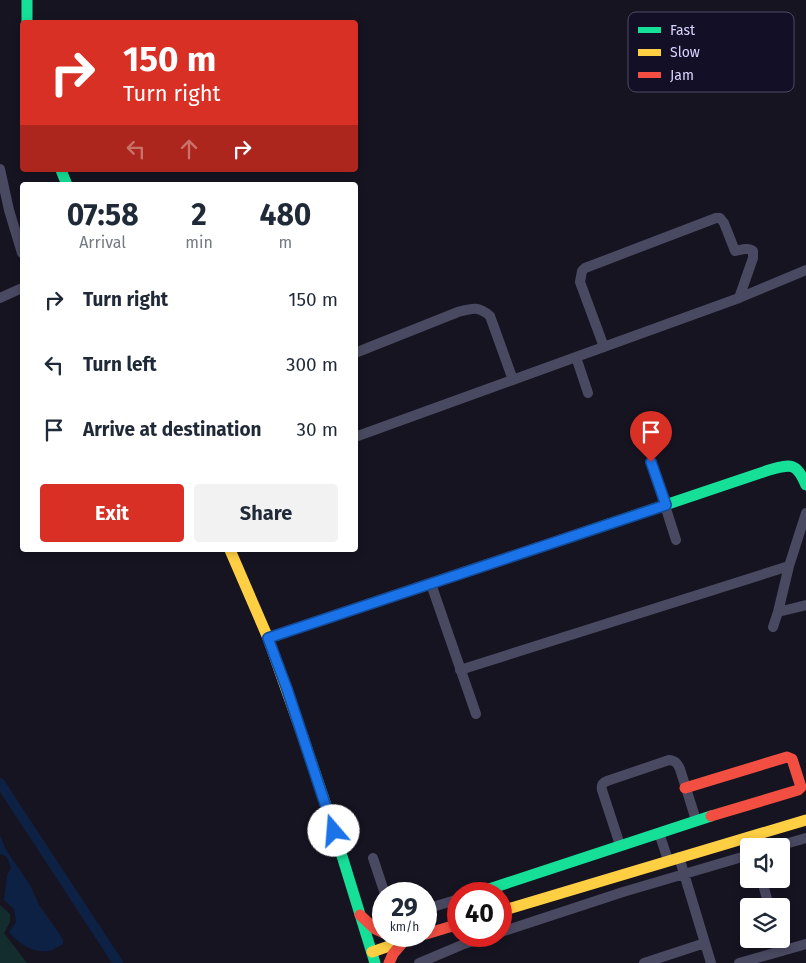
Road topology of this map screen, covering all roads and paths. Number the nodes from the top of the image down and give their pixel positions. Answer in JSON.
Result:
{"nodes":[{"id":1,"x":27,"y":0,"type":"edge"},
{"id":2,"x":27,"y":20,"type":"edge"},
{"id":3,"x":0,"y":168,"type":"edge"},
{"id":4,"x":20,"y":246,"type":"edge"},
{"id":5,"x":806,"y":270,"type":"edge"},
{"id":6,"x":20,"y":289,"type":"edge"},
{"id":7,"x":0,"y":298,"type":"edge"},
{"id":8,"x":739,"y":298,"type":"junction"},
{"id":9,"x":604,"y":347,"type":"junction"},
{"id":10,"x":358,"y":352,"type":"edge"},
{"id":11,"x":576,"y":358,"type":"junction"},
{"id":12,"x":513,"y":380,"type":"junction"},
{"id":13,"x":588,"y":393,"type":"dead end"},
{"id":14,"x":358,"y":436,"type":"edge"},
{"id":15,"x":651,"y":462,"type":"dead end"},
{"id":16,"x":806,"y":485,"type":"edge"},
{"id":17,"x":666,"y":505,"type":"junction"},
{"id":18,"x":806,"y":513,"type":"edge"},
{"id":19,"x":804,"y":531,"type":"edge"},
{"id":20,"x":676,"y":540,"type":"dead end"},
{"id":21,"x":231,"y":552,"type":"edge"},
{"id":22,"x":790,"y":566,"type":"junction"},
{"id":23,"x":431,"y":584,"type":"junction"},
{"id":24,"x":806,"y":605,"type":"edge"},
{"id":25,"x":778,"y":612,"type":"junction"},
{"id":26,"x":773,"y":627,"type":"dead end"},
{"id":27,"x":268,"y":638,"type":"junction"},
{"id":28,"x":460,"y":670,"type":"junction"},
{"id":29,"x":476,"y":714,"type":"dead end"},
{"id":30,"x":685,"y":788,"type":"junction"},
{"id":31,"x":696,"y":820,"type":"junction"},
{"id":32,"x":806,"y":820,"type":"edge"},
{"id":33,"x":659,"y":833,"type":"junction"},
{"id":34,"x":806,"y":838,"type":"edge"},
{"id":35,"x":790,"y":843,"type":"edge"},
{"id":36,"x":620,"y":845,"type":"junction"},
{"id":37,"x":373,"y":858,"type":"dead end"},
{"id":38,"x":740,"y":858,"type":"edge"},
{"id":39,"x":673,"y":859,"type":"junction"},
{"id":40,"x":683,"y":874,"type":"junction"},
{"id":41,"x":381,"y":882,"type":"edge"},
{"id":42,"x":510,"y":882,"type":"edge"},
{"id":43,"x":764,"y":888,"type":"dead end"},
{"id":44,"x":767,"y":898,"type":"edge"},
{"id":45,"x":512,"y":908,"type":"edge"},
{"id":46,"x":360,"y":915,"type":"junction"},
{"id":47,"x":372,"y":926,"type":"edge"},
{"id":48,"x":512,"y":928,"type":"edge"},
{"id":49,"x":705,"y":943,"type":"junction"},
{"id":50,"x":806,"y":944,"type":"edge"},
{"id":51,"x":393,"y":947,"type":"edge"},
{"id":52,"x":399,"y":947,"type":"edge"},
{"id":53,"x":450,"y":947,"type":"edge"},
{"id":54,"x":781,"y":948,"type":"edge"},
{"id":55,"x":782,"y":951,"type":"junction"},
{"id":56,"x":373,"y":958,"type":"edge"},
{"id":57,"x":389,"y":963,"type":"edge"},
{"id":58,"x":419,"y":963,"type":"edge"},
{"id":59,"x":644,"y":963,"type":"edge"},
{"id":60,"x":711,"y":963,"type":"edge"},
{"id":61,"x":739,"y":963,"type":"edge"}],
"edges":[{"from":1,"to":2,"type":"street"},
{"from":3,"to":4,"type":"street"},
{"from":5,"to":8,"type":"street"},
{"from":6,"to":7,"type":"street"},
{"from":8,"to":9,"type":"street"},
{"from":8,"to":9,"type":"street"},
{"from":9,"to":11,"type":"street"},
{"from":10,"to":12,"type":"street"},
{"from":11,"to":12,"type":"street"},
{"from":11,"to":13,"type":"street"},
{"from":12,"to":14,"type":"street"},
{"from":15,"to":17,"type":"street"},
{"from":16,"to":17,"type":"street"},
{"from":17,"to":20,"type":"street"},
{"from":17,"to":23,"type":"street"},
{"from":18,"to":19,"type":"street"},
{"from":19,"to":22,"type":"street"},
{"from":21,"to":27,"type":"street"},
{"from":22,"to":25,"type":"street"},
{"from":22,"to":28,"type":"street"},
{"from":23,"to":27,"type":"street"},
{"from":23,"to":28,"type":"street"},
{"from":24,"to":25,"type":"street"},
{"from":25,"to":26,"type":"street"},
{"from":27,"to":46,"type":"street"},
{"from":28,"to":29,"type":"street"},
{"from":30,"to":31,"type":"street"},
{"from":30,"to":31,"type":"street"},
{"from":30,"to":36,"type":"street"},
{"from":31,"to":33,"type":"street"},
{"from":32,"to":39,"type":"street"},
{"from":33,"to":36,"type":"street"},
{"from":33,"to":39,"type":"street"},
{"from":34,"to":35,"type":"street"},
{"from":36,"to":42,"type":"street"},
{"from":37,"to":41,"type":"street"},
{"from":38,"to":40,"type":"street"},
{"from":39,"to":40,"type":"street"},
{"from":39,"to":45,"type":"street"},
{"from":40,"to":48,"type":"street"},
{"from":40,"to":49,"type":"street"},
{"from":43,"to":44,"type":"street"},
{"from":46,"to":47,"type":"street"},
{"from":46,"to":56,"type":"street"},
{"from":49,"to":59,"type":"street"},
{"from":49,"to":60,"type":"street"},
{"from":50,"to":55,"type":"street"},
{"from":51,"to":56,"type":"street"},
{"from":52,"to":57,"type":"street"},
{"from":53,"to":58,"type":"street"},
{"from":54,"to":55,"type":"street"},
{"from":55,"to":61,"type":"street"}]}
